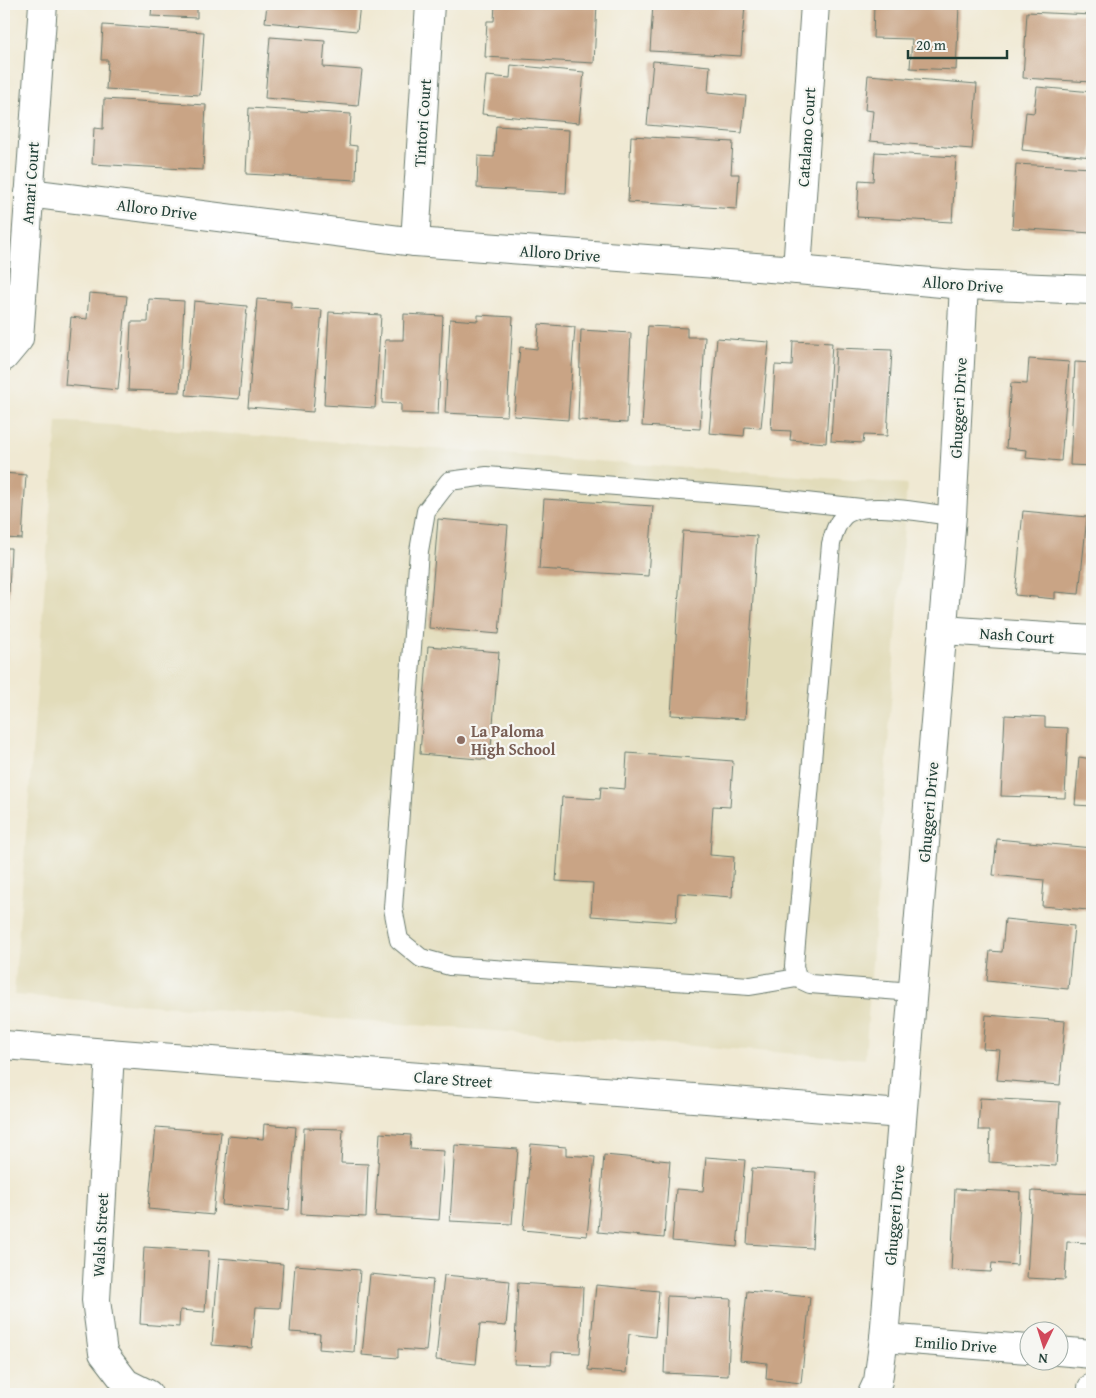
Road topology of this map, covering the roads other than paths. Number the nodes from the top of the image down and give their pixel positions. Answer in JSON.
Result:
{"nodes":[{"id":1,"x":43,"y":4,"type":"edge"},
{"id":2,"x":430,"y":4,"type":"edge"},
{"id":3,"x":815,"y":4,"type":"edge"},
{"id":4,"x":29,"y":193,"type":"junction"},
{"id":5,"x":415,"y":242,"type":"junction"},
{"id":6,"x":797,"y":270,"type":"junction"},
{"id":7,"x":964,"y":285,"type":"junction"},
{"id":8,"x":1092,"y":290,"type":"edge"},
{"id":9,"x":4,"y":357,"type":"edge"},
{"id":10,"x":861,"y":508,"type":"junction"},
{"id":11,"x":952,"y":516,"type":"junction"},
{"id":12,"x":943,"y":630,"type":"junction"},
{"id":13,"x":1092,"y":640,"type":"edge"},
{"id":14,"x":797,"y":978,"type":"junction"},
{"id":15,"x":913,"y":992,"type":"junction"},
{"id":16,"x":4,"y":1045,"type":"edge"},
{"id":17,"x":110,"y":1054,"type":"junction"},
{"id":18,"x":902,"y":1114,"type":"junction"},
{"id":19,"x":884,"y":1338,"type":"junction"},
{"id":20,"x":1018,"y":1348,"type":"edge"},
{"id":21,"x":1068,"y":1353,"type":"edge"},
{"id":22,"x":1092,"y":1354,"type":"edge"},
{"id":23,"x":1092,"y":1388,"type":"edge"},
{"id":24,"x":148,"y":1394,"type":"edge"},
{"id":25,"x":872,"y":1394,"type":"edge"},
{"id":26,"x":1092,"y":1394,"type":"edge"}],
"edges":[{"from":1,"to":4,"type":"street","name":"Amari Court"},
{"from":2,"to":5,"type":"street","name":"Tintori Court"},
{"from":3,"to":6,"type":"street","name":"Catalano Court"},
{"from":4,"to":5,"type":"street","name":"Alloro Drive"},
{"from":4,"to":9,"type":"street","name":"Amari Court"},
{"from":5,"to":6,"type":"street","name":"Alloro Drive"},
{"from":6,"to":7,"type":"street","name":"Alloro Drive"},
{"from":7,"to":8,"type":"street","name":"Alloro Drive"},
{"from":7,"to":11,"type":"street","name":"Ghuggeri Drive"},
{"from":10,"to":11,"type":"lane"},
{"from":10,"to":14,"type":"lane"},
{"from":10,"to":14,"type":"lane"},
{"from":11,"to":12,"type":"street","name":"Ghuggeri Drive"},
{"from":12,"to":13,"type":"street","name":"Nash Court"},
{"from":12,"to":15,"type":"street","name":"Ghuggeri Drive"},
{"from":14,"to":15,"type":"lane"},
{"from":15,"to":18,"type":"street","name":"Ghuggeri Drive"},
{"from":16,"to":17,"type":"street","name":"Clare Street"},
{"from":17,"to":18,"type":"street","name":"Clare Street"},
{"from":17,"to":24,"type":"street","name":"Walsh Street"},
{"from":18,"to":19,"type":"street","name":"Ghuggeri Drive"},
{"from":19,"to":20,"type":"street","name":"Emilio Drive"},
{"from":19,"to":25,"type":"street"},
{"from":21,"to":22,"type":"street"},
{"from":23,"to":26,"type":"street"}]}
